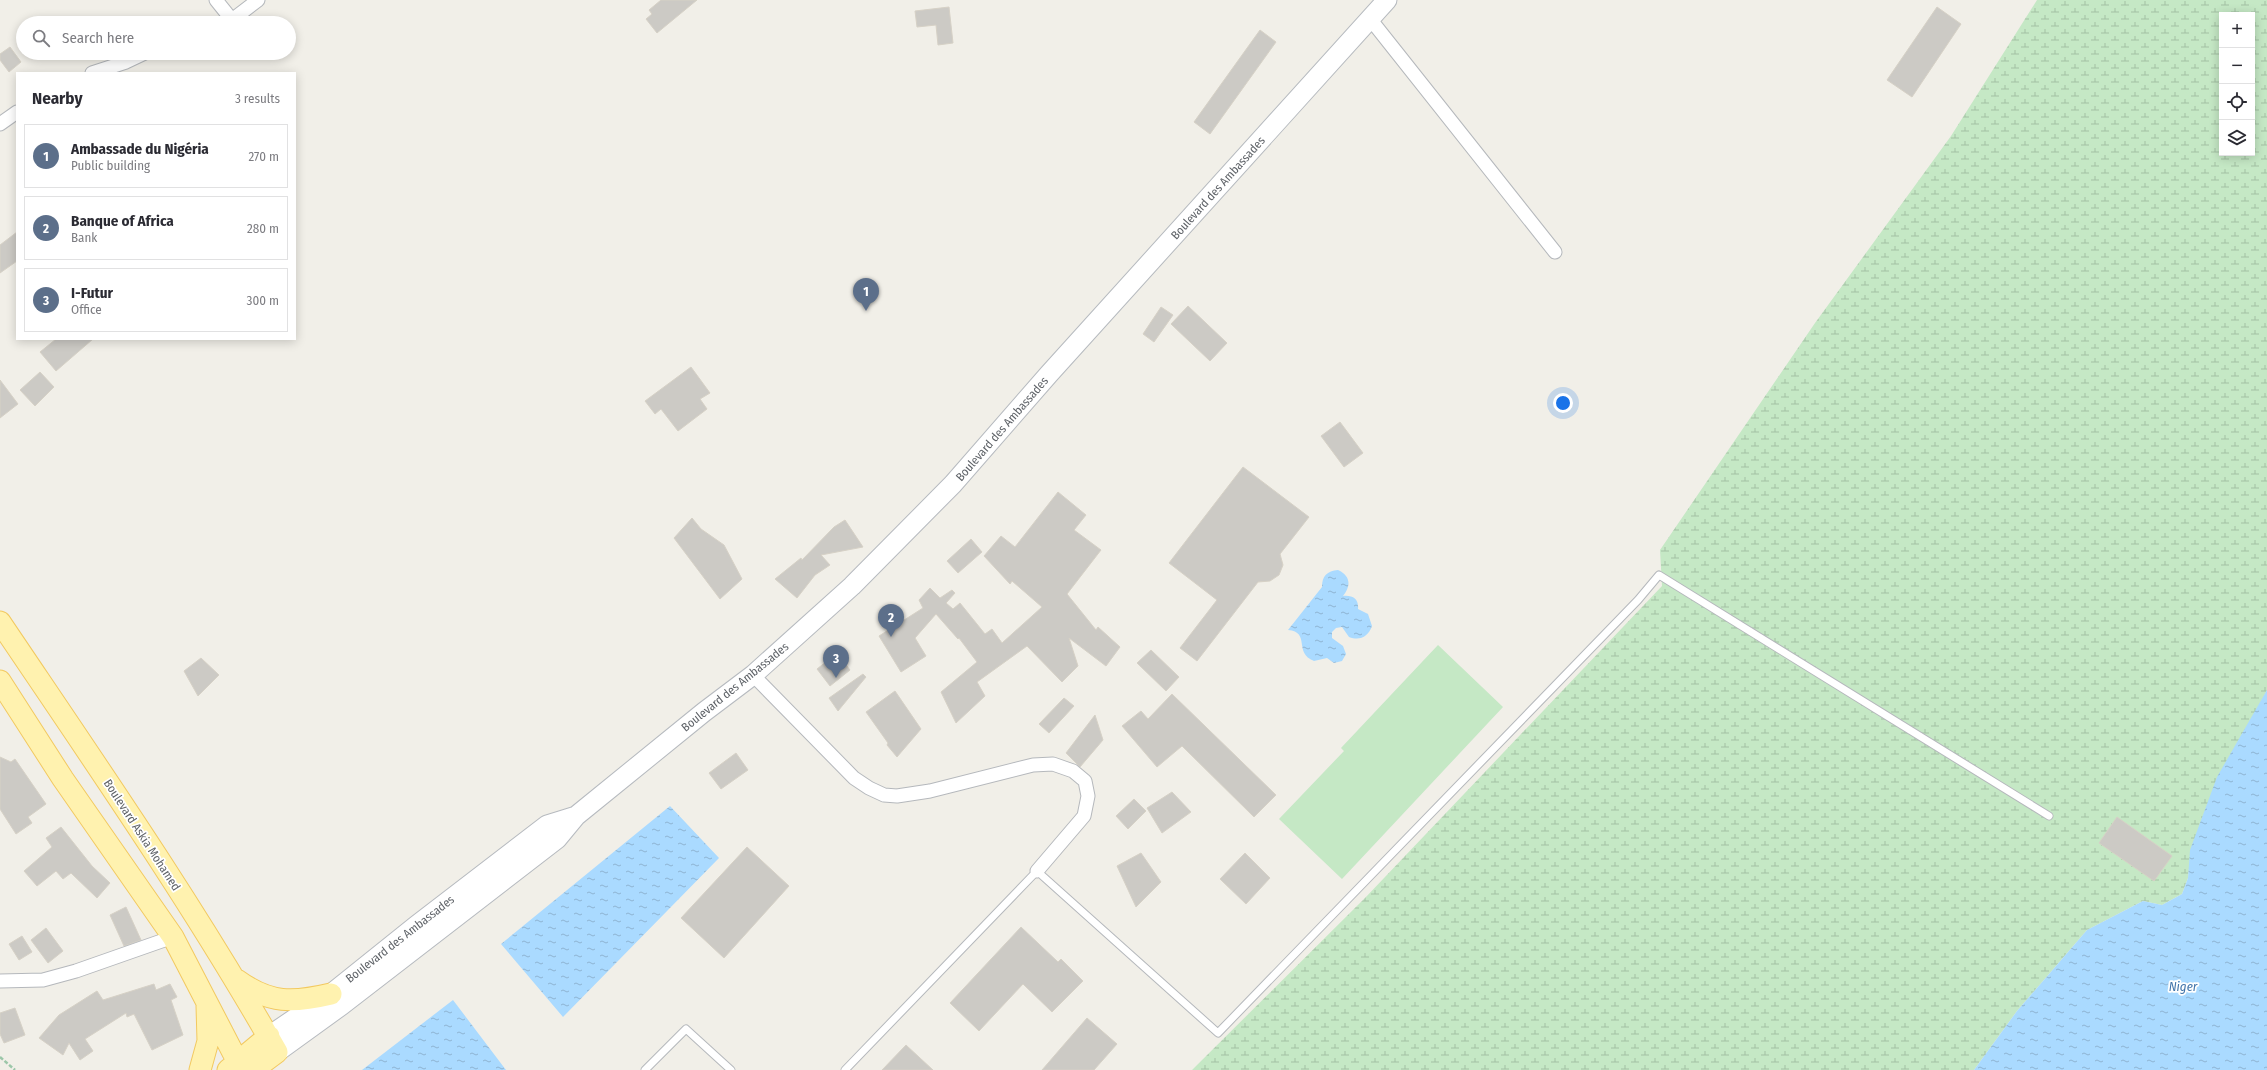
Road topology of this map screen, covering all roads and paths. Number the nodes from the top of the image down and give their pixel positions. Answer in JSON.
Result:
{"nodes":[{"id":1,"x":216,"y":0,"type":"edge"},
{"id":2,"x":258,"y":0,"type":"edge"},
{"id":3,"x":1387,"y":0,"type":"edge"},
{"id":4,"x":224,"y":16,"type":"edge"},
{"id":5,"x":234,"y":16,"type":"edge"},
{"id":6,"x":1371,"y":20,"type":"junction"},
{"id":7,"x":130,"y":60,"type":"edge"},
{"id":8,"x":95,"y":72,"type":"edge"},
{"id":9,"x":16,"y":113,"type":"edge"},
{"id":10,"x":0,"y":124,"type":"edge"},
{"id":11,"x":1555,"y":252,"type":"dead end"},
{"id":12,"x":0,"y":622,"type":"edge"},
{"id":13,"x":753,"y":675,"type":"junction"},
{"id":14,"x":0,"y":681,"type":"edge"},
{"id":15,"x":576,"y":816,"type":"junction"},
{"id":16,"x":2049,"y":816,"type":"dead end"},
{"id":17,"x":1037,"y":871,"type":"junction"},
{"id":18,"x":173,"y":937,"type":"junction"},
{"id":19,"x":236,"y":979,"type":"junction"},
{"id":20,"x":0,"y":981,"type":"edge"},
{"id":21,"x":331,"y":994,"type":"junction"},
{"id":22,"x":207,"y":1001,"type":"junction"},
{"id":23,"x":0,"y":1057,"type":"edge"},
{"id":24,"x":256,"y":1060,"type":"edge"},
{"id":25,"x":15,"y":1070,"type":"edge"},
{"id":26,"x":200,"y":1070,"type":"edge"},
{"id":27,"x":646,"y":1070,"type":"edge"},
{"id":28,"x":731,"y":1070,"type":"edge"},
{"id":29,"x":846,"y":1070,"type":"edge"}],
"edges":[{"from":1,"to":4,"type":"street"},
{"from":2,"to":5,"type":"street"},
{"from":3,"to":6,"type":"main road","name":"Boulevard des Ambassades"},
{"from":6,"to":11,"type":"street"},
{"from":6,"to":13,"type":"main road","name":"Boulevard des Ambassades"},
{"from":7,"to":8,"type":"street"},
{"from":9,"to":10,"type":"street"},
{"from":12,"to":19,"type":"main road","name":"Boulevard Askia Mohamed"},
{"from":13,"to":15,"type":"main road","name":"Boulevard des Ambassades"},
{"from":13,"to":17,"type":"street"},
{"from":14,"to":18,"type":"main road"},
{"from":15,"to":21,"type":"main road","name":"Boulevard des Ambassades"},
{"from":15,"to":24,"type":"main road","name":"Boulevard des Ambassades"},
{"from":16,"to":17,"type":"lane"},
{"from":17,"to":29,"type":"lane"},
{"from":18,"to":20,"type":"street"},
{"from":18,"to":22,"type":"main road"},
{"from":19,"to":21,"type":"main road"},
{"from":19,"to":24,"type":"main road","name":"Boulevard Askia Mohamed"},
{"from":21,"to":24,"type":"main road","name":"Boulevard des Ambassades"},
{"from":22,"to":24,"type":"main road"},
{"from":22,"to":26,"type":"main road"},
{"from":23,"to":25,"type":"path"},
{"from":27,"to":28,"type":"lane"}]}
